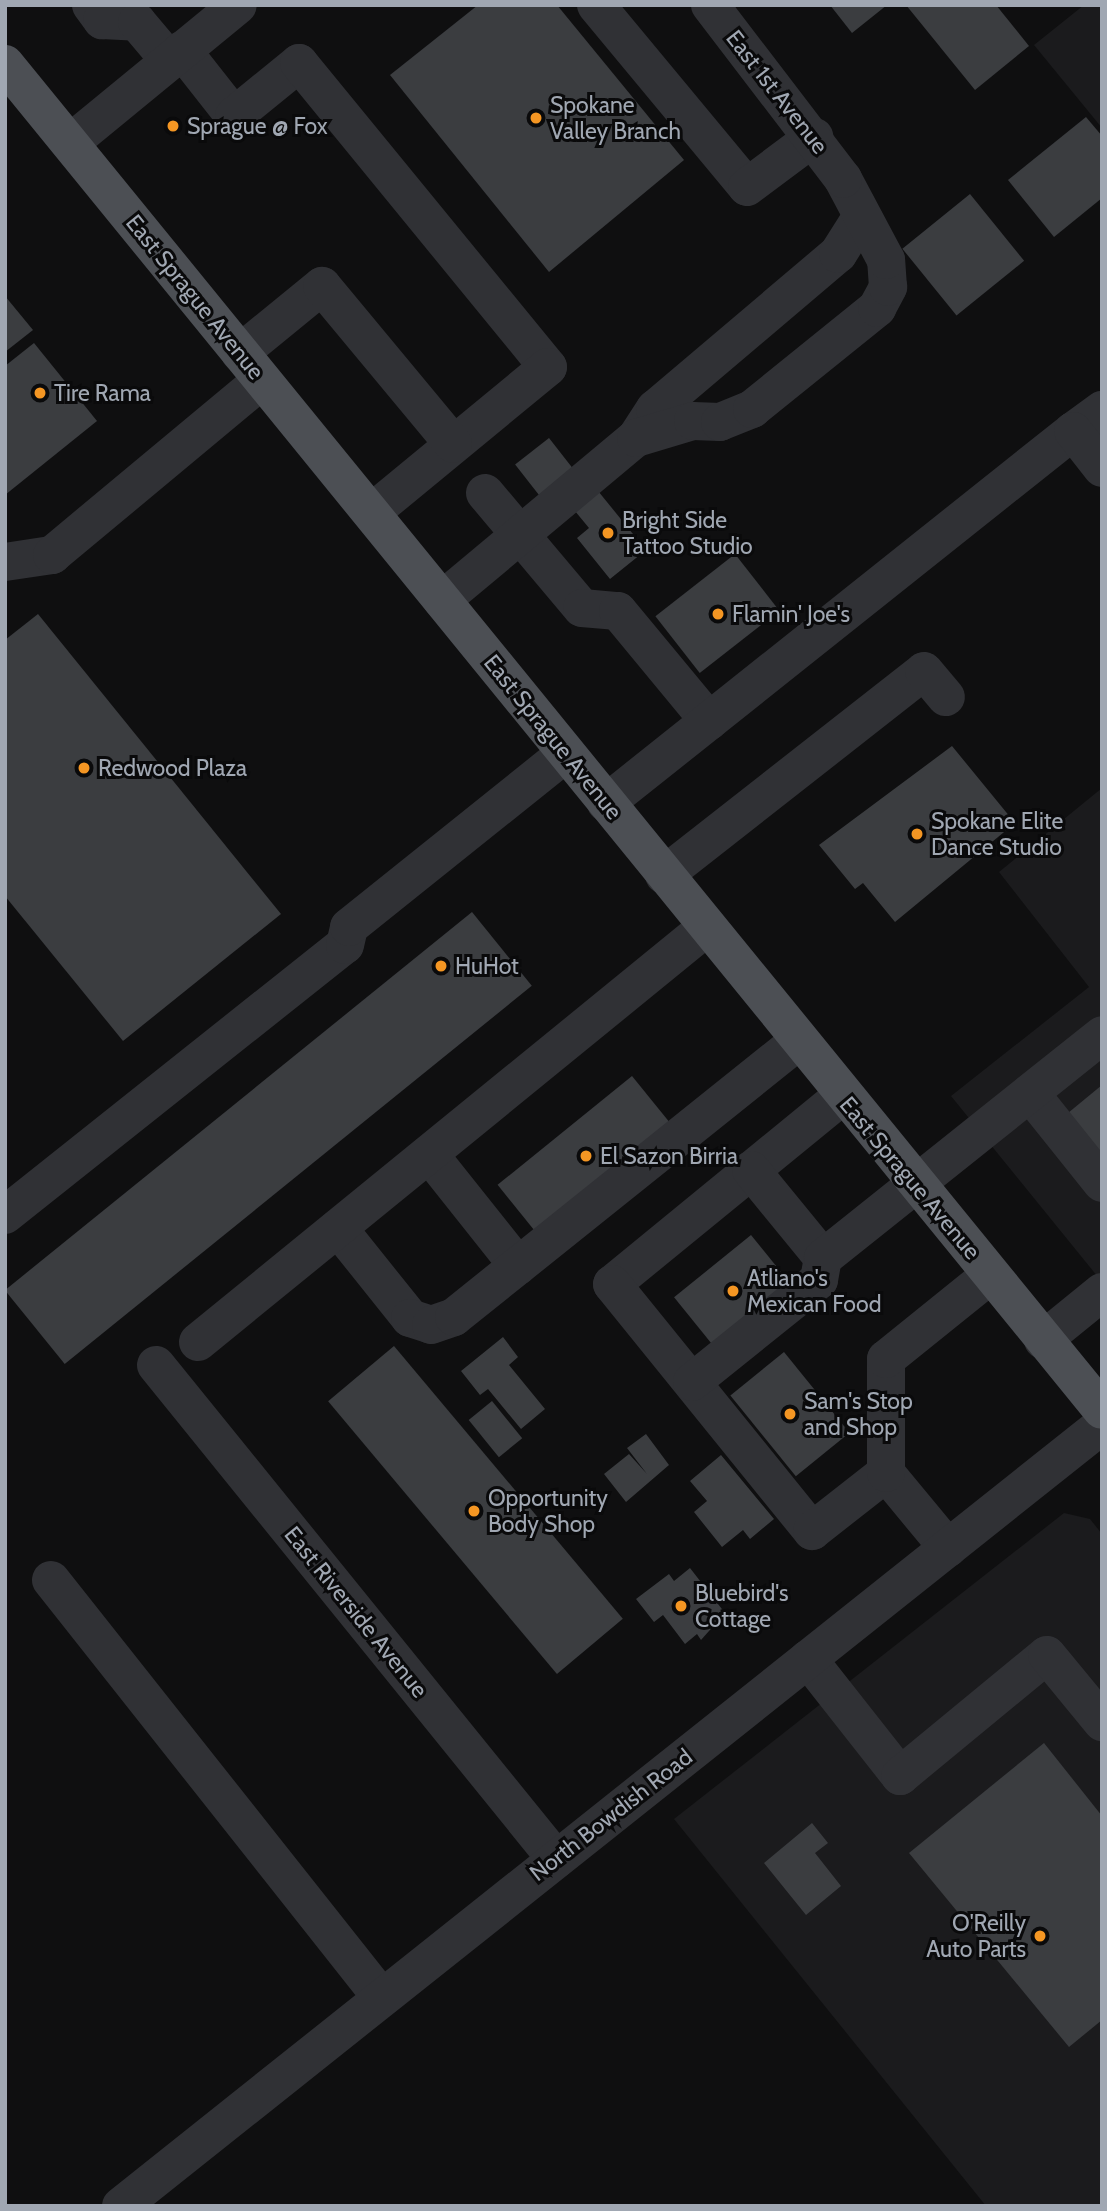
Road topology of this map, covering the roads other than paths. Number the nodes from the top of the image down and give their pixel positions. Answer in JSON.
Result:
{"nodes":[{"id":1,"x":91,"y":5,"type":"edge"},
{"id":2,"x":238,"y":5,"type":"edge"},
{"id":3,"x":596,"y":5,"type":"edge"},
{"id":4,"x":710,"y":5,"type":"edge"},
{"id":5,"x":176,"y":56,"type":"junction"},
{"id":6,"x":5,"y":64,"type":"edge"},
{"id":7,"x":814,"y":136,"type":"junction"},
{"id":8,"x":70,"y":143,"type":"junction"},
{"id":9,"x":862,"y":216,"type":"junction"},
{"id":10,"x":251,"y":366,"type":"junction"},
{"id":11,"x":1087,"y":421,"type":"edge"},
{"id":12,"x":466,"y":433,"type":"junction"},
{"id":13,"x":636,"y":438,"type":"junction"},
{"id":14,"x":1102,"y":468,"type":"edge"},
{"id":15,"x":485,"y":493,"type":"dead end"},
{"id":16,"x":371,"y":513,"type":"junction"},
{"id":17,"x":520,"y":534,"type":"junction"},
{"id":18,"x":5,"y":562,"type":"edge"},
{"id":19,"x":442,"y":600,"type":"junction"},
{"id":20,"x":946,"y":697,"type":"dead end"},
{"id":21,"x":709,"y":721,"type":"junction"},
{"id":22,"x":566,"y":753,"type":"junction"},
{"id":23,"x":606,"y":803,"type":"junction"},
{"id":24,"x":664,"y":875,"type":"junction"},
{"id":25,"x":708,"y":927,"type":"junction"},
{"id":26,"x":1102,"y":1035,"type":"edge"},
{"id":27,"x":798,"y":1041,"type":"junction"},
{"id":28,"x":1030,"y":1093,"type":"junction"},
{"id":29,"x":842,"y":1096,"type":"junction"},
{"id":30,"x":429,"y":1154,"type":"junction"},
{"id":31,"x":751,"y":1170,"type":"junction"},
{"id":32,"x":915,"y":1184,"type":"junction"},
{"id":33,"x":1102,"y":1184,"type":"edge"},
{"id":34,"x":5,"y":1215,"type":"edge"},
{"id":35,"x":338,"y":1228,"type":"junction"},
{"id":36,"x":823,"y":1258,"type":"junction"},
{"id":37,"x":518,"y":1266,"type":"junction"},
{"id":38,"x":990,"y":1275,"type":"junction"},
{"id":39,"x":1102,"y":1292,"type":"edge"},
{"id":40,"x":1043,"y":1340,"type":"junction"},
{"id":41,"x":198,"y":1342,"type":"dead end"},
{"id":42,"x":156,"y":1365,"type":"dead end"},
{"id":43,"x":692,"y":1382,"type":"junction"},
{"id":44,"x":1102,"y":1410,"type":"edge"},
{"id":45,"x":1102,"y":1425,"type":"edge"},
{"id":46,"x":886,"y":1473,"type":"junction"},
{"id":47,"x":948,"y":1548,"type":"junction"},
{"id":48,"x":51,"y":1580,"type":"dead end"},
{"id":49,"x":808,"y":1659,"type":"junction"},
{"id":50,"x":1102,"y":1722,"type":"edge"},
{"id":51,"x":556,"y":1859,"type":"junction"},
{"id":52,"x":382,"y":1998,"type":"junction"},
{"id":53,"x":121,"y":2206,"type":"edge"}],
"edges":[{"from":1,"to":5,"type":"street"},
{"from":2,"to":5,"type":"street"},
{"from":3,"to":7,"type":"street"},
{"from":4,"to":7,"type":"street","name":"East 1st Avenue"},
{"from":5,"to":8,"type":"street"},
{"from":5,"to":12,"type":"street"},
{"from":6,"to":8,"type":"main road","name":"East Sprague Avenue"},
{"from":7,"to":9,"type":"street","name":"East 1st Avenue"},
{"from":8,"to":10,"type":"main road","name":"East Sprague Avenue"},
{"from":9,"to":13,"type":"street"},
{"from":9,"to":13,"type":"street","name":"East 1st Avenue"},
{"from":10,"to":12,"type":"street"},
{"from":10,"to":16,"type":"main road","name":"East Sprague Avenue"},
{"from":10,"to":18,"type":"street"},
{"from":11,"to":14,"type":"street"},
{"from":11,"to":21,"type":"street"},
{"from":12,"to":16,"type":"street"},
{"from":13,"to":17,"type":"street"},
{"from":15,"to":17,"type":"street"},
{"from":16,"to":19,"type":"main road","name":"East Sprague Avenue"},
{"from":17,"to":19,"type":"street"},
{"from":17,"to":21,"type":"street"},
{"from":19,"to":22,"type":"main road","name":"East Sprague Avenue"},
{"from":20,"to":24,"type":"street"},
{"from":21,"to":23,"type":"street"},
{"from":22,"to":23,"type":"main road","name":"East Sprague Avenue"},
{"from":22,"to":34,"type":"street"},
{"from":23,"to":24,"type":"main road","name":"East Sprague Avenue"},
{"from":24,"to":25,"type":"main road","name":"East Sprague Avenue"},
{"from":25,"to":27,"type":"main road","name":"East Sprague Avenue"},
{"from":25,"to":30,"type":"street"},
{"from":26,"to":28,"type":"street"},
{"from":27,"to":29,"type":"main road","name":"East Sprague Avenue"},
{"from":27,"to":37,"type":"street"},
{"from":28,"to":32,"type":"street"},
{"from":28,"to":33,"type":"street"},
{"from":29,"to":31,"type":"street"},
{"from":29,"to":32,"type":"main road","name":"East Sprague Avenue"},
{"from":30,"to":35,"type":"street"},
{"from":30,"to":37,"type":"street"},
{"from":31,"to":36,"type":"street"},
{"from":31,"to":43,"type":"street"},
{"from":32,"to":36,"type":"street"},
{"from":32,"to":38,"type":"main road","name":"East Sprague Avenue"},
{"from":35,"to":37,"type":"street"},
{"from":35,"to":41,"type":"street"},
{"from":36,"to":43,"type":"street"},
{"from":38,"to":40,"type":"main road","name":"East Sprague Avenue"},
{"from":38,"to":46,"type":"street"},
{"from":39,"to":40,"type":"street"},
{"from":40,"to":44,"type":"main road","name":"East Sprague Avenue"},
{"from":42,"to":51,"type":"street","name":"East Riverside Avenue"},
{"from":43,"to":46,"type":"street"},
{"from":45,"to":47,"type":"street","name":"North Bowdish Road"},
{"from":46,"to":47,"type":"street"},
{"from":47,"to":49,"type":"street","name":"North Bowdish Road"},
{"from":48,"to":52,"type":"street"},
{"from":49,"to":50,"type":"street"},
{"from":49,"to":51,"type":"street","name":"North Bowdish Road"},
{"from":51,"to":52,"type":"street","name":"North Bowdish Road"},
{"from":52,"to":53,"type":"street","name":"North Bowdish Road"}]}
